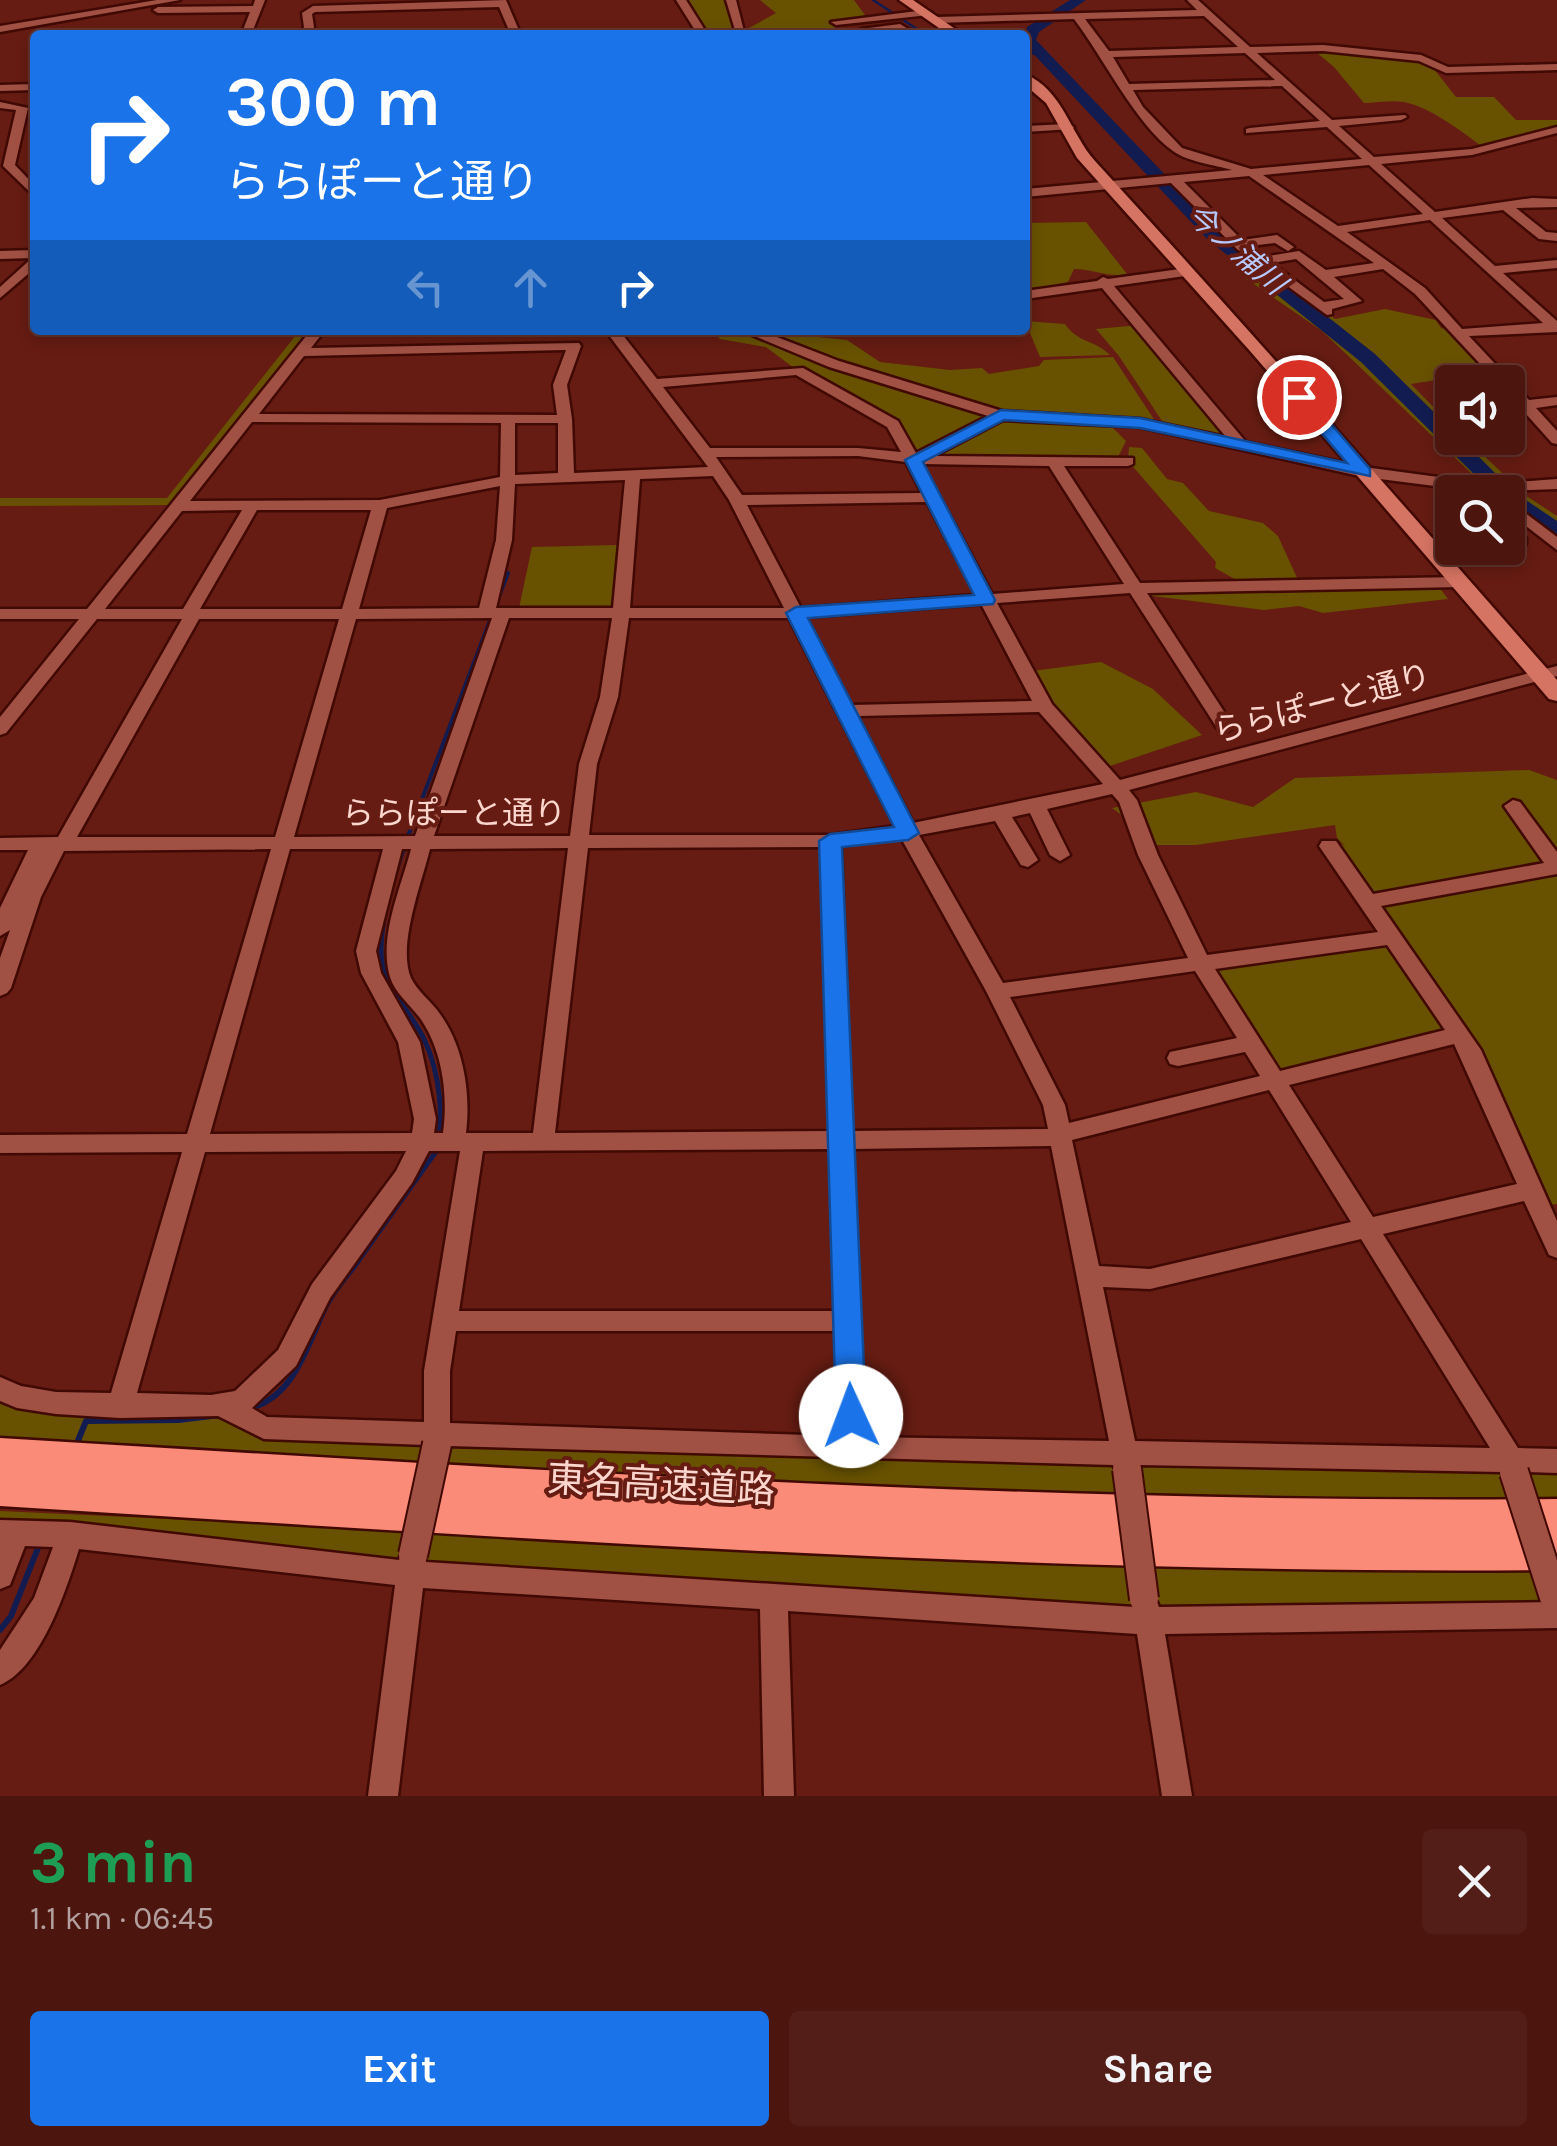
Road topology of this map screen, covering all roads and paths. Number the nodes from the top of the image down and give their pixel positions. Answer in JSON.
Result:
{"nodes":[{"id":1,"x":175,"y":0,"type":"edge"},
{"id":2,"x":681,"y":0,"type":"edge"},
{"id":3,"x":731,"y":0,"type":"edge"},
{"id":4,"x":1192,"y":0,"type":"edge"},
{"id":5,"x":157,"y":2,"type":"edge"},
{"id":6,"x":502,"y":2,"type":"edge"},
{"id":7,"x":258,"y":4,"type":"edge"},
{"id":8,"x":904,"y":7,"type":"edge"},
{"id":9,"x":121,"y":10,"type":"junction"},
{"id":10,"x":1206,"y":13,"type":"junction"},
{"id":11,"x":1071,"y":16,"type":"junction"},
{"id":12,"x":930,"y":17,"type":"junction"},
{"id":13,"x":836,"y":22,"type":"dead end"},
{"id":14,"x":0,"y":30,"type":"edge"},
{"id":15,"x":35,"y":30,"type":"edge"},
{"id":16,"x":248,"y":30,"type":"edge"},
{"id":17,"x":308,"y":30,"type":"edge"},
{"id":18,"x":514,"y":30,"type":"edge"},
{"id":19,"x":700,"y":30,"type":"edge"},
{"id":20,"x":740,"y":30,"type":"edge"},
{"id":21,"x":867,"y":30,"type":"edge"},
{"id":22,"x":903,"y":30,"type":"edge"},
{"id":23,"x":950,"y":30,"type":"edge"},
{"id":24,"x":1246,"y":50,"type":"junction"},
{"id":25,"x":1106,"y":54,"type":"junction"},
{"id":26,"x":1557,"y":67,"type":"edge"},
{"id":27,"x":1284,"y":82,"type":"junction"},
{"id":28,"x":1126,"y":87,"type":"junction"},
{"id":29,"x":0,"y":88,"type":"edge"},
{"id":30,"x":30,"y":88,"type":"edge"},
{"id":31,"x":1033,"y":92,"type":"edge"},
{"id":32,"x":0,"y":105,"type":"edge"},
{"id":33,"x":1402,"y":117,"type":"dead end"},
{"id":34,"x":1330,"y":124,"type":"junction"},
{"id":35,"x":1068,"y":127,"type":"junction"},
{"id":36,"x":1030,"y":129,"type":"edge"},
{"id":37,"x":1557,"y":130,"type":"edge"},
{"id":38,"x":1250,"y":131,"type":"dead end"},
{"id":39,"x":1373,"y":162,"type":"junction"},
{"id":40,"x":4,"y":167,"type":"edge"},
{"id":41,"x":1253,"y":173,"type":"junction"},
{"id":42,"x":1174,"y":180,"type":"junction"},
{"id":43,"x":1108,"y":185,"type":"junction"},
{"id":44,"x":30,"y":189,"type":"edge"},
{"id":45,"x":1030,"y":193,"type":"edge"},
{"id":46,"x":1557,"y":203,"type":"edge"},
{"id":47,"x":1506,"y":206,"type":"junction"},
{"id":48,"x":1432,"y":216,"type":"junction"},
{"id":49,"x":1336,"y":230,"type":"junction"},
{"id":50,"x":1557,"y":237,"type":"edge"},
{"id":51,"x":1239,"y":244,"type":"junction"},
{"id":52,"x":1288,"y":247,"type":"dead end"},
{"id":53,"x":0,"y":255,"type":"edge"},
{"id":54,"x":30,"y":257,"type":"edge"},
{"id":55,"x":1260,"y":261,"type":"junction"},
{"id":56,"x":30,"y":262,"type":"edge"},
{"id":57,"x":1557,"y":264,"type":"edge"},
{"id":58,"x":1386,"y":265,"type":"junction"},
{"id":59,"x":1492,"y":270,"type":"junction"},
{"id":60,"x":1187,"y":272,"type":"junction"},
{"id":61,"x":1327,"y":274,"type":"junction"},
{"id":62,"x":1103,"y":281,"type":"junction"},
{"id":63,"x":0,"y":294,"type":"edge"},
{"id":64,"x":1030,"y":294,"type":"edge"},
{"id":65,"x":1556,"y":327,"type":"edge"},
{"id":66,"x":1458,"y":332,"type":"junction"},
{"id":67,"x":314,"y":335,"type":"edge"},
{"id":68,"x":616,"y":335,"type":"edge"},
{"id":69,"x":760,"y":335,"type":"edge"},
{"id":70,"x":300,"y":352,"type":"junction"},
{"id":71,"x":1488,"y":365,"type":"edge"},
{"id":72,"x":650,"y":384,"type":"junction"},
{"id":73,"x":1557,"y":401,"type":"edge"},
{"id":74,"x":1525,"y":404,"type":"edge"},
{"id":75,"x":1525,"y":405,"type":"edge"},
{"id":76,"x":1001,"y":415,"type":"junction"},
{"id":77,"x":248,"y":418,"type":"junction"},
{"id":78,"x":508,"y":419,"type":"junction"},
{"id":79,"x":565,"y":420,"type":"junction"},
{"id":80,"x":1557,"y":440,"type":"edge"},
{"id":81,"x":1243,"y":448,"type":"junction"},
{"id":82,"x":706,"y":453,"type":"junction"},
{"id":83,"x":913,"y":460,"type":"junction"},
{"id":84,"x":1128,"y":461,"type":"dead end"},
{"id":85,"x":1054,"y":462,"type":"junction"},
{"id":86,"x":718,"y":470,"type":"junction"},
{"id":87,"x":1364,"y":472,"type":"junction"},
{"id":88,"x":633,"y":474,"type":"junction"},
{"id":89,"x":566,"y":478,"type":"junction"},
{"id":90,"x":508,"y":480,"type":"junction"},
{"id":91,"x":1434,"y":481,"type":"edge"},
{"id":92,"x":1557,"y":484,"type":"edge"},
{"id":93,"x":1525,"y":487,"type":"edge"},
{"id":94,"x":932,"y":497,"type":"junction"},
{"id":95,"x":737,"y":500,"type":"junction"},
{"id":96,"x":380,"y":505,"type":"junction"},
{"id":97,"x":177,"y":506,"type":"junction"},
{"id":98,"x":252,"y":506,"type":"junction"},
{"id":99,"x":1525,"y":520,"type":"edge"},
{"id":100,"x":1557,"y":545,"type":"edge"},
{"id":101,"x":1432,"y":549,"type":"junction"},
{"id":102,"x":1435,"y":549,"type":"edge"},
{"id":103,"x":1460,"y":582,"type":"junction"},
{"id":104,"x":1135,"y":588,"type":"junction"},
{"id":105,"x":986,"y":600,"type":"junction"},
{"id":106,"x":348,"y":613,"type":"junction"},
{"id":107,"x":494,"y":613,"type":"junction"},
{"id":108,"x":621,"y":613,"type":"junction"},
{"id":109,"x":796,"y":613,"type":"junction"},
{"id":110,"x":0,"y":614,"type":"edge"},
{"id":111,"x":91,"y":614,"type":"junction"},
{"id":112,"x":191,"y":614,"type":"junction"},
{"id":113,"x":1549,"y":673,"type":"edge"},
{"id":114,"x":1557,"y":694,"type":"edge"},
{"id":115,"x":1044,"y":706,"type":"junction"},
{"id":116,"x":847,"y":711,"type":"junction"},
{"id":117,"x":1225,"y":726,"type":"dead end"},
{"id":118,"x":0,"y":730,"type":"edge"},
{"id":119,"x":1118,"y":789,"type":"junction"},
{"id":120,"x":1513,"y":806,"type":"dead end"},
{"id":121,"x":1037,"y":808,"type":"junction"},
{"id":122,"x":1001,"y":815,"type":"junction"},
{"id":123,"x":908,"y":833,"type":"junction"},
{"id":124,"x":830,"y":841,"type":"junction"},
{"id":125,"x":282,"y":843,"type":"junction"},
{"id":126,"x":579,"y":843,"type":"junction"},
{"id":127,"x":0,"y":844,"type":"edge"},
{"id":128,"x":394,"y":844,"type":"junction"},
{"id":129,"x":422,"y":844,"type":"junction"},
{"id":130,"x":53,"y":845,"type":"junction"},
{"id":131,"x":1329,"y":846,"type":"dead end"},
{"id":132,"x":1060,"y":855,"type":"dead end"},
{"id":133,"x":1028,"y":860,"type":"dead end"},
{"id":134,"x":1557,"y":866,"type":"edge"},
{"id":135,"x":1368,"y":902,"type":"junction"},
{"id":136,"x":0,"y":928,"type":"edge"},
{"id":137,"x":1392,"y":937,"type":"junction"},
{"id":138,"x":1202,"y":965,"type":"junction"},
{"id":139,"x":0,"y":988,"type":"edge"},
{"id":140,"x":997,"y":991,"type":"junction"},
{"id":141,"x":1457,"y":1036,"type":"junction"},
{"id":142,"x":1250,"y":1043,"type":"junction"},
{"id":143,"x":1178,"y":1058,"type":"dead end"},
{"id":144,"x":1276,"y":1084,"type":"junction"},
{"id":145,"x":1060,"y":1135,"type":"junction"},
{"id":146,"x":544,"y":1140,"type":"junction"},
{"id":147,"x":841,"y":1140,"type":"junction"},
{"id":148,"x":463,"y":1141,"type":"junction"},
{"id":149,"x":422,"y":1142,"type":"junction"},
{"id":150,"x":0,"y":1144,"type":"edge"},
{"id":151,"x":196,"y":1146,"type":"junction"},
{"id":152,"x":1530,"y":1190,"type":"junction"},
{"id":153,"x":1368,"y":1230,"type":"junction"},
{"id":154,"x":1557,"y":1248,"type":"edge"},
{"id":155,"x":1089,"y":1276,"type":"junction"},
{"id":156,"x":445,"y":1321,"type":"junction"},
{"id":157,"x":848,"y":1321,"type":"junction"},
{"id":158,"x":6,"y":1396,"type":"edge"},
{"id":159,"x":221,"y":1405,"type":"junction"},
{"id":160,"x":120,"y":1407,"type":"junction"},
{"id":161,"x":437,"y":1437,"type":"junction"},
{"id":162,"x":852,"y":1448,"type":"junction"},
{"id":163,"x":0,"y":1456,"type":"edge"},
{"id":164,"x":1557,"y":1461,"type":"edge"},
{"id":165,"x":1127,"y":1462,"type":"junction"},
{"id":166,"x":1512,"y":1467,"type":"junction"},
{"id":167,"x":0,"y":1488,"type":"edge"},
{"id":168,"x":1557,"y":1518,"type":"edge"},
{"id":169,"x":8,"y":1533,"type":"edge"},
{"id":170,"x":70,"y":1535,"type":"junction"},
{"id":171,"x":1557,"y":1551,"type":"edge"},
{"id":172,"x":412,"y":1564,"type":"junction"},
{"id":173,"x":0,"y":1576,"type":"edge"},
{"id":174,"x":774,"y":1597,"type":"junction"},
{"id":175,"x":1556,"y":1605,"type":"edge"},
{"id":176,"x":1146,"y":1610,"type":"junction"},
{"id":177,"x":0,"y":1671,"type":"edge"},
{"id":178,"x":383,"y":1796,"type":"edge"},
{"id":179,"x":779,"y":1796,"type":"edge"},
{"id":180,"x":1177,"y":1796,"type":"edge"}],
"edges":[{"from":1,"to":5,"type":"street"},
{"from":2,"to":19,"type":"street"},
{"from":3,"to":20,"type":"street"},
{"from":4,"to":10,"type":"street"},
{"from":5,"to":9,"type":"street"},
{"from":6,"to":17,"type":"street"},
{"from":6,"to":18,"type":"street"},
{"from":7,"to":9,"type":"street"},
{"from":7,"to":16,"type":"street"},
{"from":8,"to":12,"type":"main road"},
{"from":8,"to":13,"type":"street"},
{"from":9,"to":15,"type":"street"},
{"from":10,"to":11,"type":"street"},
{"from":10,"to":24,"type":"street"},
{"from":11,"to":12,"type":"street"},
{"from":11,"to":25,"type":"street"},
{"from":12,"to":23,"type":"main road"},
{"from":14,"to":15,"type":"street"},
{"from":21,"to":22,"type":"street"},
{"from":24,"to":25,"type":"street"},
{"from":24,"to":26,"type":"street"},
{"from":24,"to":27,"type":"street"},
{"from":25,"to":28,"type":"street"},
{"from":27,"to":28,"type":"street"},
{"from":27,"to":34,"type":"street"},
{"from":28,"to":41,"type":"street"},
{"from":29,"to":30,"type":"street"},
{"from":31,"to":35,"type":"main road"},
{"from":32,"to":40,"type":"street"},
{"from":33,"to":34,"type":"street"},
{"from":34,"to":38,"type":"street"},
{"from":34,"to":39,"type":"street"},
{"from":35,"to":36,"type":"street"},
{"from":35,"to":43,"type":"main road"},
{"from":37,"to":39,"type":"street"},
{"from":39,"to":41,"type":"street"},
{"from":39,"to":48,"type":"street"},
{"from":40,"to":44,"type":"street"},
{"from":41,"to":42,"type":"street"},
{"from":41,"to":49,"type":"street"},
{"from":42,"to":43,"type":"street"},
{"from":42,"to":51,"type":"street"},
{"from":43,"to":45,"type":"street"},
{"from":43,"to":60,"type":"main road"},
{"from":46,"to":47,"type":"street"},
{"from":47,"to":48,"type":"street"},
{"from":47,"to":50,"type":"street"},
{"from":48,"to":49,"type":"street"},
{"from":48,"to":59,"type":"street"},
{"from":49,"to":58,"type":"street"},
{"from":51,"to":52,"type":"street"},
{"from":51,"to":55,"type":"street"},
{"from":53,"to":54,"type":"street"},
{"from":55,"to":61,"type":"street"},
{"from":55,"to":61,"type":"street"},
{"from":56,"to":63,"type":"street"},
{"from":57,"to":59,"type":"street"},
{"from":58,"to":61,"type":"street"},
{"from":58,"to":66,"type":"street"},
{"from":59,"to":65,"type":"street"},
{"from":60,"to":62,"type":"street"},
{"from":60,"to":87,"type":"main road"},
{"from":62,"to":64,"type":"street"},
{"from":62,"to":81,"type":"street"},
{"from":65,"to":66,"type":"street"},
{"from":66,"to":71,"type":"street"},
{"from":67,"to":70,"type":"street"},
{"from":68,"to":72,"type":"street"},
{"from":69,"to":76,"type":"street"},
{"from":70,"to":77,"type":"street"},
{"from":70,"to":79,"type":"street"},
{"from":72,"to":82,"type":"street"},
{"from":72,"to":83,"type":"street"},
{"from":73,"to":74,"type":"street"},
{"from":75,"to":80,"type":"street"},
{"from":76,"to":81,"type":"street"},
{"from":76,"to":83,"type":"street"},
{"from":77,"to":78,"type":"street"},
{"from":77,"to":97,"type":"street"},
{"from":78,"to":79,"type":"street"},
{"from":78,"to":90,"type":"street"},
{"from":79,"to":89,"type":"street"},
{"from":81,"to":87,"type":"street"},
{"from":82,"to":83,"type":"street"},
{"from":82,"to":86,"type":"street"},
{"from":83,"to":85,"type":"street"},
{"from":83,"to":94,"type":"street"},
{"from":84,"to":85,"type":"street"},
{"from":85,"to":104,"type":"street"},
{"from":86,"to":88,"type":"street"},
{"from":86,"to":95,"type":"street"},
{"from":87,"to":91,"type":"street"},
{"from":87,"to":101,"type":"main road"},
{"from":88,"to":89,"type":"street"},
{"from":88,"to":108,"type":"street"},
{"from":89,"to":90,"type":"street"},
{"from":90,"to":96,"type":"street"},
{"from":90,"to":107,"type":"street"},
{"from":92,"to":93,"type":"street"},
{"from":94,"to":95,"type":"street"},
{"from":94,"to":105,"type":"street"},
{"from":95,"to":109,"type":"street"},
{"from":96,"to":98,"type":"street"},
{"from":96,"to":106,"type":"street"},
{"from":97,"to":98,"type":"street"},
{"from":97,"to":111,"type":"street"},
{"from":98,"to":112,"type":"street"},
{"from":99,"to":100,"type":"street"},
{"from":101,"to":102,"type":"street"},
{"from":101,"to":103,"type":"main road"},
{"from":103,"to":104,"type":"street"},
{"from":103,"to":113,"type":"main road"},
{"from":104,"to":105,"type":"street"},
{"from":104,"to":117,"type":"street"},
{"from":105,"to":109,"type":"street"},
{"from":105,"to":115,"type":"street"},
{"from":106,"to":107,"type":"street"},
{"from":106,"to":112,"type":"street"},
{"from":106,"to":125,"type":"street"},
{"from":107,"to":108,"type":"street"},
{"from":107,"to":129,"type":"street"},
{"from":108,"to":109,"type":"street"},
{"from":108,"to":126,"type":"street"},
{"from":109,"to":116,"type":"street"},
{"from":110,"to":111,"type":"street"},
{"from":111,"to":112,"type":"street"},
{"from":111,"to":118,"type":"street"},
{"from":112,"to":130,"type":"street"},
{"from":113,"to":114,"type":"main road"},
{"from":113,"to":119,"type":"street","name":"ららぽーと通り"},
{"from":115,"to":116,"type":"street"},
{"from":115,"to":119,"type":"street"},
{"from":116,"to":123,"type":"street"},
{"from":119,"to":121,"type":"street","name":"ららぽーと通り"},
{"from":119,"to":138,"type":"street"},
{"from":120,"to":134,"type":"street"},
{"from":121,"to":122,"type":"street","name":"ららぽーと通り"},
{"from":121,"to":132,"type":"street"},
{"from":122,"to":123,"type":"street","name":"ららぽーと通り"},
{"from":122,"to":133,"type":"street"},
{"from":123,"to":124,"type":"street","name":"ららぽーと通り"},
{"from":123,"to":140,"type":"street"},
{"from":124,"to":126,"type":"street","name":"ららぽーと通り"},
{"from":124,"to":147,"type":"street"},
{"from":125,"to":128,"type":"street","name":"ららぽーと通り"},
{"from":125,"to":130,"type":"street","name":"ららぽーと通り"},
{"from":125,"to":151,"type":"street"},
{"from":126,"to":129,"type":"street","name":"ららぽーと通り"},
{"from":126,"to":146,"type":"street"},
{"from":127,"to":130,"type":"street","name":"ららぽーと通り"},
{"from":128,"to":129,"type":"street","name":"ららぽーと通り"},
{"from":128,"to":149,"type":"street"},
{"from":129,"to":148,"type":"street"},
{"from":130,"to":136,"type":"street"},
{"from":130,"to":139,"type":"street"},
{"from":131,"to":135,"type":"street"},
{"from":134,"to":135,"type":"street"},
{"from":135,"to":137,"type":"street"},
{"from":137,"to":138,"type":"street"},
{"from":137,"to":141,"type":"street"},
{"from":138,"to":140,"type":"street"},
{"from":138,"to":142,"type":"street"},
{"from":140,"to":145,"type":"street"},
{"from":141,"to":144,"type":"street"},
{"from":141,"to":152,"type":"street"},
{"from":142,"to":143,"type":"street"},
{"from":142,"to":144,"type":"street"},
{"from":144,"to":145,"type":"street"},
{"from":144,"to":153,"type":"street"},
{"from":145,"to":147,"type":"street"},
{"from":145,"to":155,"type":"street"},
{"from":146,"to":147,"type":"street"},
{"from":146,"to":148,"type":"street"},
{"from":147,"to":157,"type":"street"},
{"from":148,"to":149,"type":"street"},
{"from":148,"to":156,"type":"street"},
{"from":149,"to":151,"type":"street"},
{"from":149,"to":159,"type":"street"},
{"from":150,"to":151,"type":"street"},
{"from":151,"to":160,"type":"street"},
{"from":152,"to":153,"type":"street"},
{"from":152,"to":154,"type":"street"},
{"from":153,"to":155,"type":"street"},
{"from":153,"to":166,"type":"street"},
{"from":155,"to":165,"type":"street"},
{"from":156,"to":157,"type":"street"},
{"from":156,"to":161,"type":"street"},
{"from":157,"to":162,"type":"street"},
{"from":158,"to":160,"type":"street"},
{"from":159,"to":160,"type":"street"},
{"from":159,"to":161,"type":"street"},
{"from":161,"to":162,"type":"street"},
{"from":161,"to":172,"type":"street","bridge":true},
{"from":162,"to":165,"type":"street"},
{"from":163,"to":168,"type":"highway","name":"東名高速道路"},
{"from":164,"to":166,"type":"street"},
{"from":165,"to":166,"type":"street"},
{"from":165,"to":176,"type":"street","bridge":true},
{"from":166,"to":175,"type":"street","bridge":true},
{"from":167,"to":171,"type":"highway","name":"東名高速道路"},
{"from":169,"to":170,"type":"street"},
{"from":169,"to":173,"type":"street"},
{"from":170,"to":172,"type":"street"},
{"from":170,"to":177,"type":"street"},
{"from":172,"to":174,"type":"street"},
{"from":172,"to":178,"type":"street"},
{"from":174,"to":176,"type":"street"},
{"from":174,"to":179,"type":"street"},
{"from":175,"to":176,"type":"street"},
{"from":176,"to":180,"type":"street"}]}
